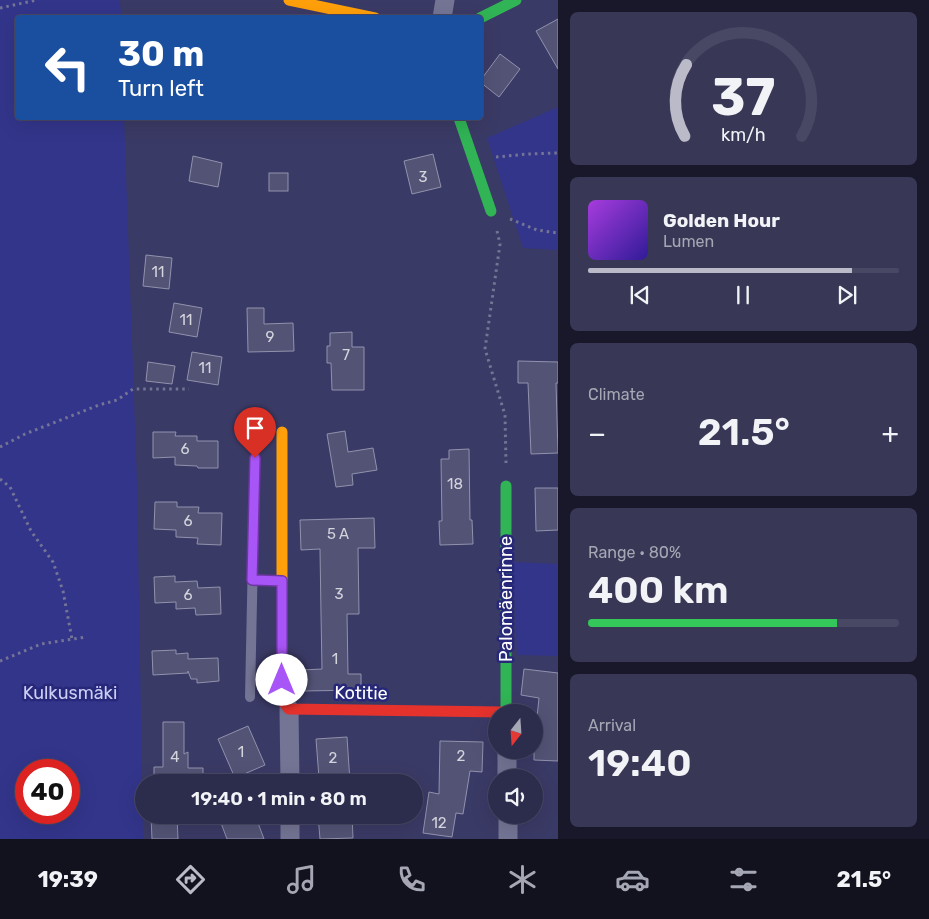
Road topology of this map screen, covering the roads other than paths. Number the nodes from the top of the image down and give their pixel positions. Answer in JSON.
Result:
{"nodes":[{"id":1,"x":289,"y":0,"type":"edge"},
{"id":2,"x":445,"y":0,"type":"edge"},
{"id":3,"x":516,"y":0,"type":"edge"},
{"id":4,"x":361,"y":15,"type":"edge"},
{"id":5,"x":442,"y":15,"type":"edge"},
{"id":6,"x":483,"y":16,"type":"edge"},
{"id":7,"x":460,"y":120,"type":"edge"},
{"id":8,"x":491,"y":211,"type":"road end"},
{"id":9,"x":282,"y":432,"type":"dead end"},
{"id":10,"x":255,"y":458,"type":"dead end"},
{"id":11,"x":506,"y":486,"type":"road end"},
{"id":12,"x":252,"y":580,"type":"junction"},
{"id":13,"x":282,"y":581,"type":"junction"},
{"id":14,"x":250,"y":697,"type":"dead end"},
{"id":15,"x":504,"y":704,"type":"edge"},
{"id":16,"x":289,"y":709,"type":"junction"},
{"id":17,"x":488,"y":712,"type":"edge"},
{"id":18,"x":290,"y":774,"type":"edge"},
{"id":19,"x":290,"y":824,"type":"edge"},
{"id":20,"x":508,"y":824,"type":"edge"},
{"id":21,"x":290,"y":839,"type":"edge"},
{"id":22,"x":508,"y":839,"type":"edge"}],
"edges":[{"from":1,"to":4,"type":"street"},
{"from":2,"to":5,"type":"street"},
{"from":3,"to":6,"type":"street"},
{"from":7,"to":8,"type":"street"},
{"from":9,"to":13,"type":"street"},
{"from":10,"to":12,"type":"lane"},
{"from":11,"to":15,"type":"street","name":"Palomäenrinne"},
{"from":12,"to":13,"type":"lane"},
{"from":12,"to":14,"type":"lane"},
{"from":13,"to":16,"type":"street"},
{"from":16,"to":17,"type":"street","name":"Kotitie"},
{"from":16,"to":18,"type":"street"},
{"from":19,"to":21,"type":"street"},
{"from":20,"to":22,"type":"street"}]}
